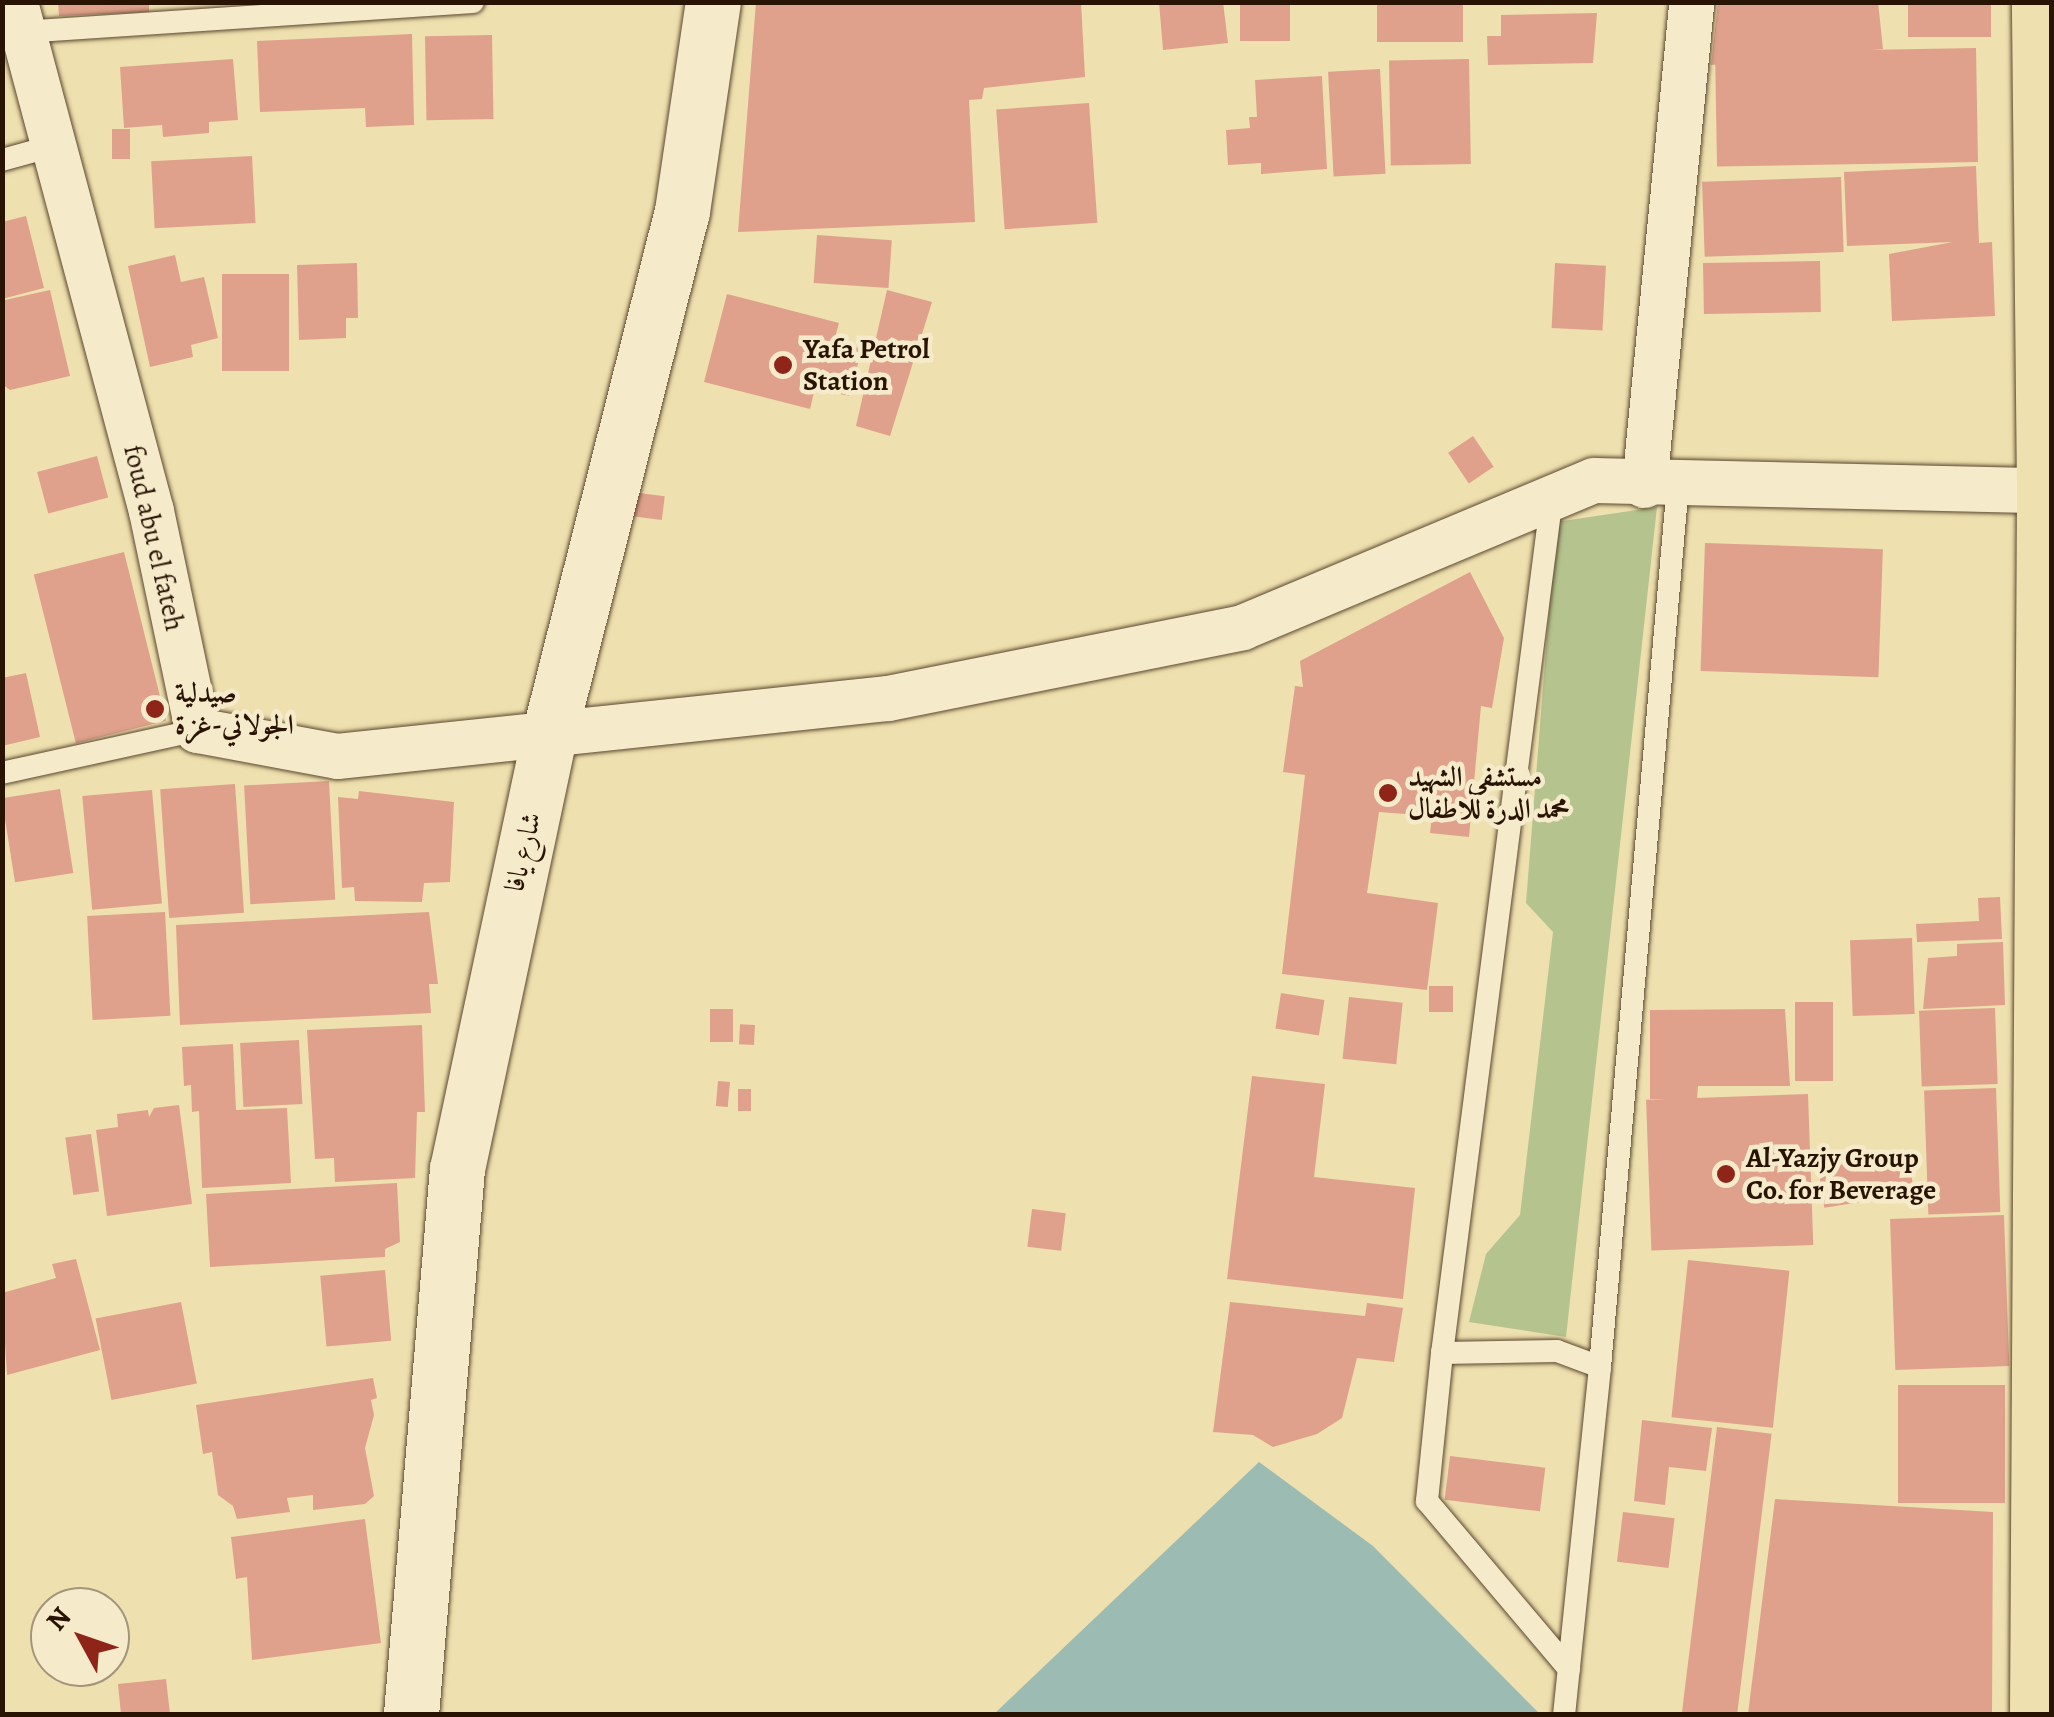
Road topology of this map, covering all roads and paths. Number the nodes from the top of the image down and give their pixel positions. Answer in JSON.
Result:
{"nodes":[{"id":1,"x":473,"y":2,"type":"edge"},
{"id":2,"x":713,"y":2,"type":"edge"},
{"id":3,"x":1691,"y":2,"type":"edge"},
{"id":4,"x":2039,"y":2,"type":"edge"},
{"id":5,"x":18,"y":17,"type":"edge"},
{"id":6,"x":53,"y":146,"type":"junction"},
{"id":7,"x":2,"y":160,"type":"edge"},
{"id":8,"x":1661,"y":485,"type":"junction"},
{"id":9,"x":2048,"y":490,"type":"edge"},
{"id":10,"x":1552,"y":496,"type":"junction"},
{"id":11,"x":197,"y":730,"type":"junction"},
{"id":12,"x":550,"y":731,"type":"junction"},
{"id":13,"x":2,"y":773,"type":"edge"},
{"id":14,"x":1442,"y":1354,"type":"junction"},
{"id":15,"x":1600,"y":1367,"type":"junction"},
{"id":16,"x":1569,"y":1669,"type":"junction"},
{"id":17,"x":411,"y":1714,"type":"edge"},
{"id":18,"x":1564,"y":1714,"type":"edge"},
{"id":19,"x":2037,"y":1714,"type":"edge"}],
"edges":[{"from":1,"to":5,"type":"lane"},
{"from":2,"to":12,"type":"street","name":"شارع يافا"},
{"from":3,"to":8,"type":"street"},
{"from":4,"to":9,"type":"highway"},
{"from":5,"to":6,"type":"street","name":"foud abu el fateh"},
{"from":6,"to":7,"type":"lane"},
{"from":6,"to":11,"type":"street","name":"foud abu el fateh"},
{"from":8,"to":9,"type":"street"},
{"from":8,"to":10,"type":"street"},
{"from":8,"to":15,"type":"lane"},
{"from":9,"to":19,"type":"highway"},
{"from":10,"to":12,"type":"street"},
{"from":10,"to":14,"type":"lane"},
{"from":11,"to":12,"type":"street"},
{"from":11,"to":13,"type":"lane"},
{"from":12,"to":17,"type":"street","name":"شارع يافا"},
{"from":14,"to":15,"type":"lane"},
{"from":14,"to":16,"type":"lane"},
{"from":15,"to":16,"type":"lane"},
{"from":16,"to":18,"type":"lane"}]}
